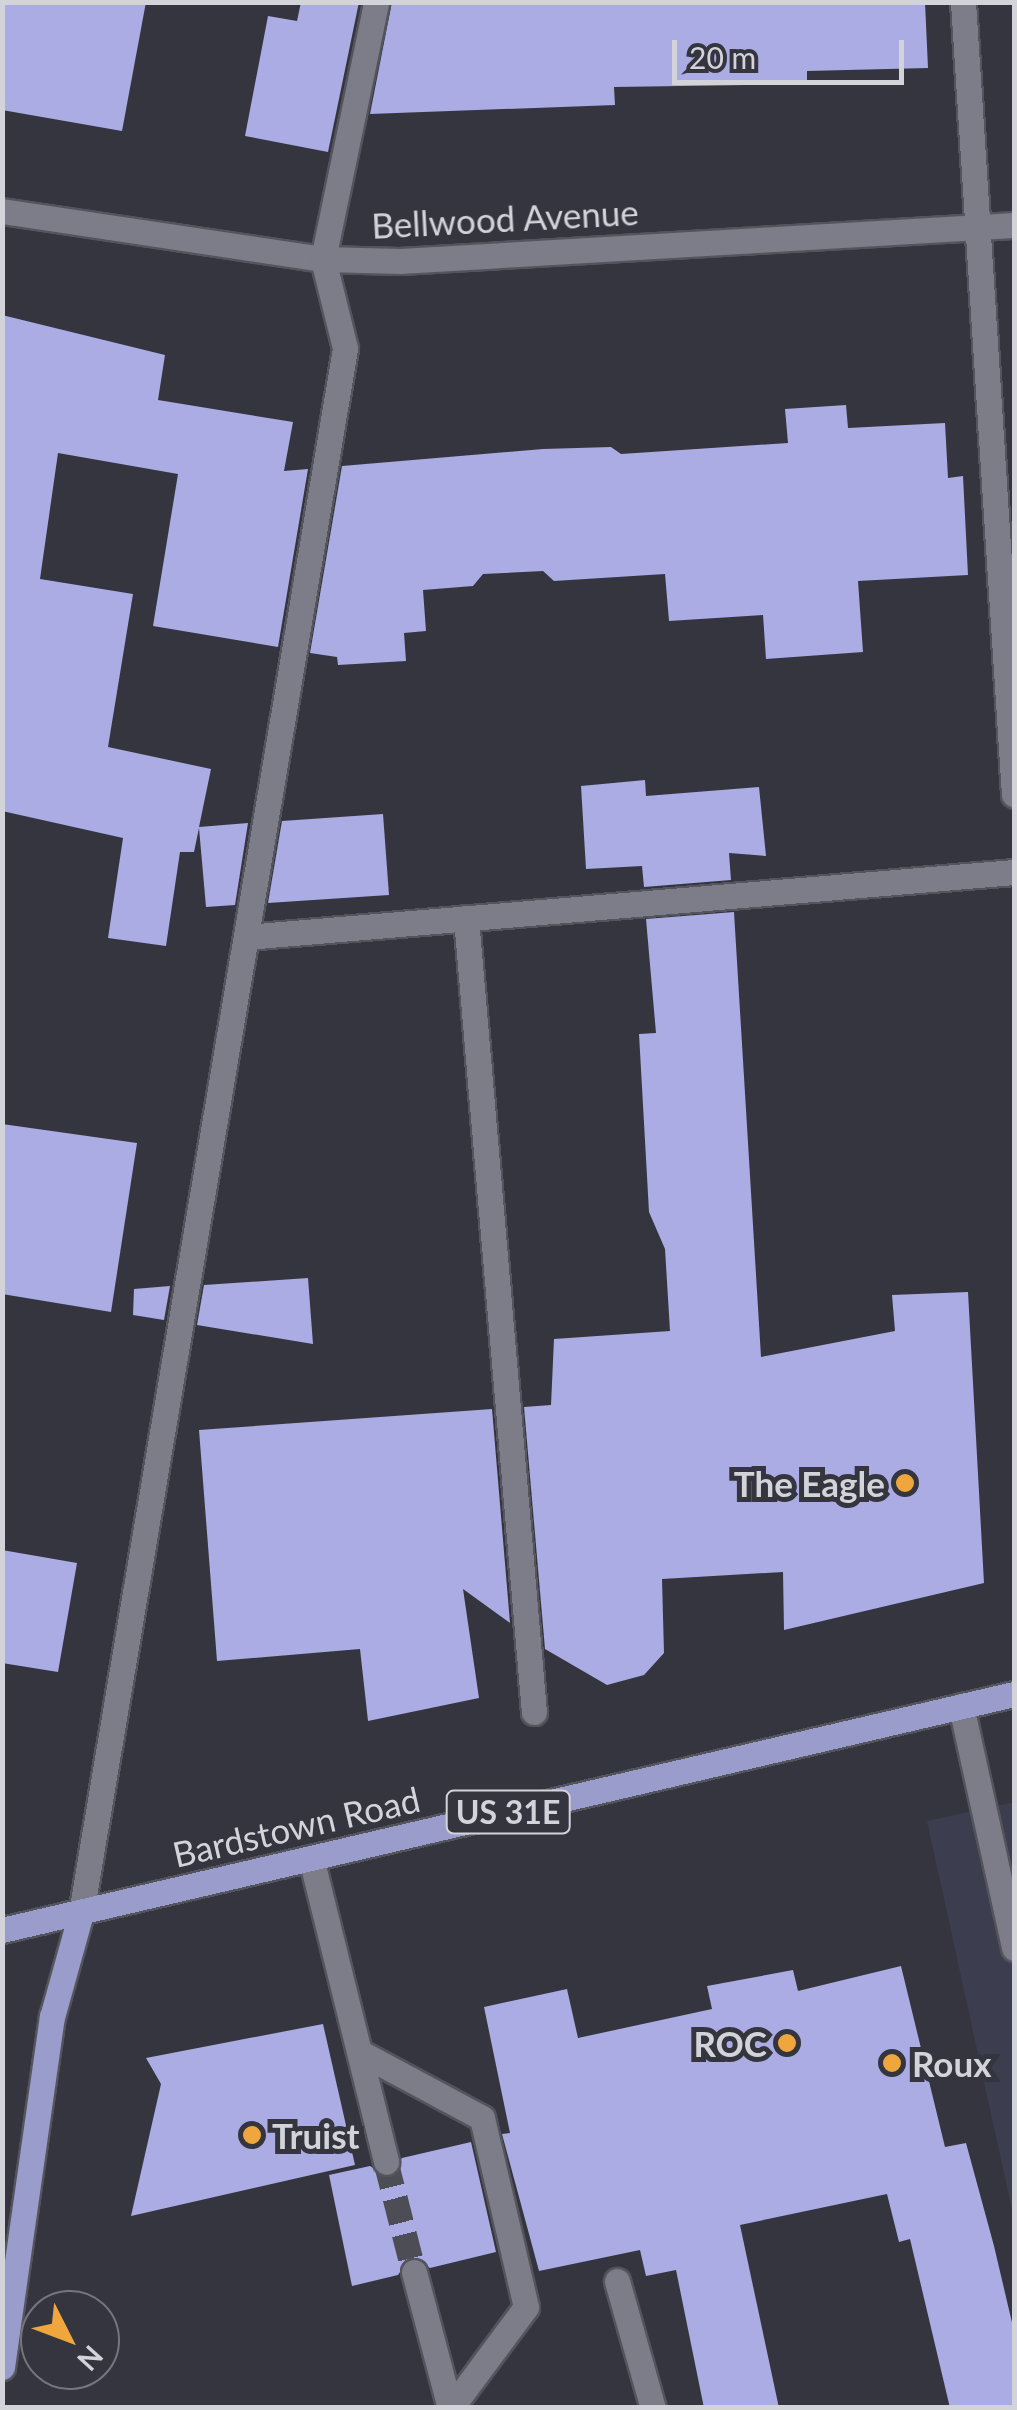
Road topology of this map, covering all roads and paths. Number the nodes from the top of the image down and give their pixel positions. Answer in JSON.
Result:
{"nodes":[{"id":1,"x":376,"y":2,"type":"edge"},
{"id":2,"x":964,"y":2,"type":"edge"},
{"id":3,"x":2,"y":211,"type":"edge"},
{"id":4,"x":1014,"y":224,"type":"edge"},
{"id":5,"x":974,"y":227,"type":"junction"},
{"id":6,"x":323,"y":259,"type":"junction"},
{"id":7,"x":1014,"y":794,"type":"edge"},
{"id":8,"x":1014,"y":872,"type":"edge"},
{"id":9,"x":466,"y":918,"type":"junction"},
{"id":10,"x":246,"y":937,"type":"junction"},
{"id":11,"x":1014,"y":1694,"type":"edge"},
{"id":12,"x":962,"y":1706,"type":"junction"},
{"id":13,"x":534,"y":1712,"type":"dead end"},
{"id":14,"x":310,"y":1858,"type":"junction"},
{"id":15,"x":81,"y":1913,"type":"junction"},
{"id":16,"x":2,"y":1930,"type":"edge"},
{"id":17,"x":1014,"y":1948,"type":"edge"},
{"id":18,"x":361,"y":2053,"type":"junction"},
{"id":19,"x":386,"y":2162,"type":"tunnel mouth"},
{"id":20,"x":414,"y":2272,"type":"tunnel mouth"},
{"id":21,"x":618,"y":2281,"type":"dead end"},
{"id":22,"x":2,"y":2368,"type":"edge"},
{"id":23,"x":451,"y":2408,"type":"edge"},
{"id":24,"x":653,"y":2408,"type":"edge"}],
"edges":[{"from":1,"to":6,"type":"street"},
{"from":2,"to":5,"type":"street"},
{"from":3,"to":6,"type":"street","name":"Bellwood Avenue"},
{"from":4,"to":5,"type":"street","name":"Bellwood Avenue"},
{"from":5,"to":6,"type":"street","name":"Bellwood Avenue"},
{"from":5,"to":7,"type":"street"},
{"from":6,"to":10,"type":"street"},
{"from":8,"to":9,"type":"street"},
{"from":9,"to":10,"type":"street"},
{"from":9,"to":13,"type":"street"},
{"from":10,"to":15,"type":"street"},
{"from":11,"to":12,"type":"main road","name":"Bardstown Road","number":"US 31E"},
{"from":12,"to":14,"type":"main road","name":"Bardstown Road","number":"US 31E"},
{"from":12,"to":17,"type":"street"},
{"from":14,"to":15,"type":"main road","name":"Bardstown Road","number":"US 31E"},
{"from":14,"to":18,"type":"street"},
{"from":15,"to":16,"type":"main road","name":"Bardstown Road","number":"US 31E"},
{"from":15,"to":22,"type":"main road"},
{"from":18,"to":19,"type":"street"},
{"from":18,"to":23,"type":"street"},
{"from":20,"to":23,"type":"street"},
{"from":21,"to":24,"type":"street"}]}
